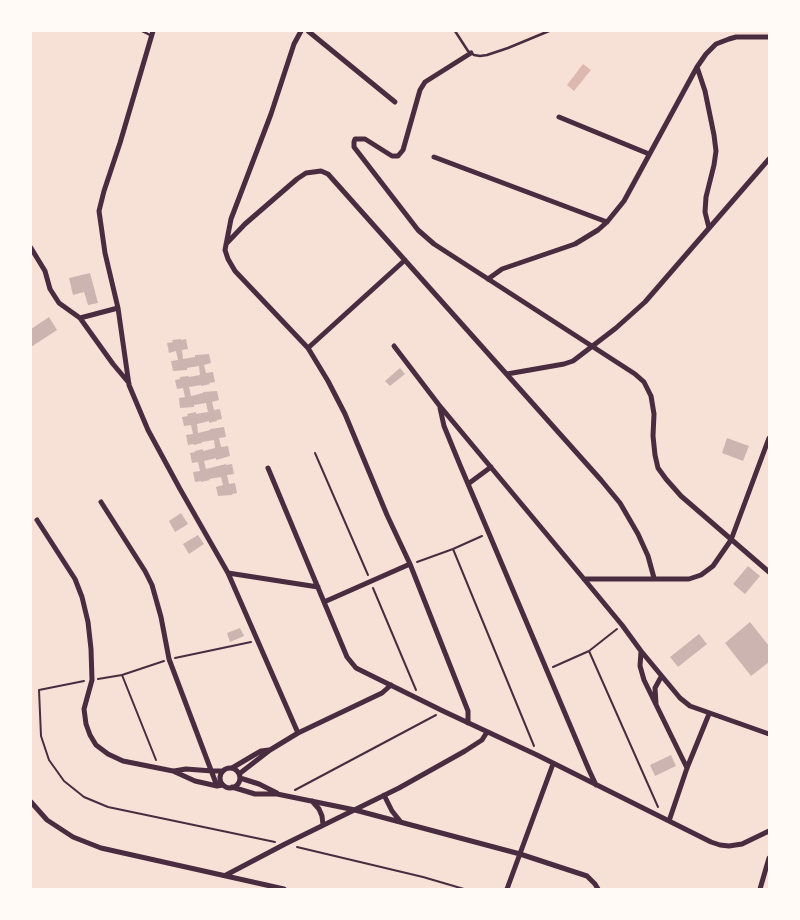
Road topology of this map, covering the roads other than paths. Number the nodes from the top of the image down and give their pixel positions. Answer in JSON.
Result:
{"nodes":[{"id":1,"x":142,"y":31,"type":"edge"},
{"id":2,"x":301,"y":31,"type":"edge"},
{"id":3,"x":308,"y":31,"type":"edge"},
{"id":4,"x":455,"y":31,"type":"edge"},
{"id":5,"x":549,"y":31,"type":"edge"},
{"id":6,"x":153,"y":34,"type":"edge"},
{"id":7,"x":769,"y":37,"type":"edge"},
{"id":8,"x":471,"y":53,"type":"junction"},
{"id":9,"x":697,"y":67,"type":"junction"},
{"id":10,"x":395,"y":102,"type":"dead end"},
{"id":11,"x":559,"y":117,"type":"dead end"},
{"id":12,"x":650,"y":154,"type":"junction"},
{"id":13,"x":434,"y":157,"type":"dead end"},
{"id":14,"x":769,"y":159,"type":"edge"},
{"id":15,"x":607,"y":222,"type":"junction"},
{"id":16,"x":709,"y":228,"type":"junction"},
{"id":17,"x":225,"y":244,"type":"junction"},
{"id":18,"x":31,"y":248,"type":"edge"},
{"id":19,"x":405,"y":260,"type":"junction"},
{"id":20,"x":488,"y":279,"type":"junction"},
{"id":21,"x":118,"y":308,"type":"junction"},
{"id":22,"x":80,"y":318,"type":"junction"},
{"id":23,"x":394,"y":346,"type":"dead end"},
{"id":24,"x":593,"y":346,"type":"junction"},
{"id":25,"x":308,"y":348,"type":"junction"},
{"id":26,"x":508,"y":374,"type":"junction"},
{"id":27,"x":129,"y":385,"type":"junction"},
{"id":28,"x":439,"y":405,"type":"junction"},
{"id":29,"x":769,"y":438,"type":"edge"},
{"id":30,"x":268,"y":468,"type":"dead end"},
{"id":31,"x":491,"y":468,"type":"junction"},
{"id":32,"x":468,"y":484,"type":"junction"},
{"id":33,"x":101,"y":502,"type":"dead end"},
{"id":34,"x":36,"y":520,"type":"dead end"},
{"id":35,"x":731,"y":540,"type":"junction"},
{"id":36,"x":410,"y":564,"type":"junction"},
{"id":37,"x":769,"y":572,"type":"edge"},
{"id":38,"x":228,"y":573,"type":"junction"},
{"id":39,"x":654,"y":578,"type":"junction"},
{"id":40,"x":584,"y":579,"type":"junction"},
{"id":41,"x":318,"y":587,"type":"junction"},
{"id":42,"x":324,"y":602,"type":"junction"},
{"id":43,"x":640,"y":651,"type":"junction"},
{"id":44,"x":661,"y":677,"type":"junction"},
{"id":45,"x":391,"y":685,"type":"junction"},
{"id":46,"x":656,"y":707,"type":"junction"},
{"id":47,"x":709,"y":714,"type":"junction"},
{"id":48,"x":468,"y":723,"type":"junction"},
{"id":49,"x":487,"y":732,"type":"junction"},
{"id":50,"x":298,"y":734,"type":"junction"},
{"id":51,"x":769,"y":734,"type":"edge"},
{"id":52,"x":270,"y":750,"type":"junction"},
{"id":53,"x":553,"y":764,"type":"junction"},
{"id":54,"x":232,"y":768,"type":"junction"},
{"id":55,"x":687,"y":768,"type":"junction"},
{"id":56,"x":223,"y":770,"type":"junction"},
{"id":57,"x":173,"y":771,"type":"junction"},
{"id":58,"x":212,"y":771,"type":"junction"},
{"id":59,"x":240,"y":776,"type":"junction"},
{"id":60,"x":220,"y":785,"type":"junction"},
{"id":61,"x":596,"y":785,"type":"junction"},
{"id":62,"x":232,"y":787,"type":"junction"},
{"id":63,"x":277,"y":794,"type":"junction"},
{"id":64,"x":384,"y":795,"type":"junction"},
{"id":65,"x":312,"y":800,"type":"junction"},
{"id":66,"x":31,"y":802,"type":"edge"},
{"id":67,"x":355,"y":810,"type":"junction"},
{"id":68,"x":669,"y":821,"type":"junction"},
{"id":69,"x":400,"y":822,"type":"junction"},
{"id":70,"x":323,"y":825,"type":"junction"},
{"id":71,"x":769,"y":831,"type":"edge"},
{"id":72,"x":520,"y":854,"type":"junction"},
{"id":73,"x":769,"y":858,"type":"edge"},
{"id":74,"x":226,"y":875,"type":"junction"},
{"id":75,"x":284,"y":889,"type":"edge"},
{"id":76,"x":507,"y":889,"type":"edge"},
{"id":77,"x":598,"y":889,"type":"edge"},
{"id":78,"x":760,"y":889,"type":"edge"}],
"edges":[{"from":1,"to":6,"type":"lane"},
{"from":2,"to":17,"type":"street"},
{"from":3,"to":10,"type":"street"},
{"from":4,"to":8,"type":"lane"},
{"from":5,"to":8,"type":"lane"},
{"from":6,"to":21,"type":"street"},
{"from":7,"to":9,"type":"street"},
{"from":8,"to":20,"type":"street"},
{"from":9,"to":12,"type":"street"},
{"from":9,"to":16,"type":"street"},
{"from":11,"to":12,"type":"street"},
{"from":12,"to":15,"type":"street"},
{"from":13,"to":15,"type":"street"},
{"from":14,"to":16,"type":"street"},
{"from":15,"to":20,"type":"street"},
{"from":16,"to":24,"type":"street"},
{"from":17,"to":19,"type":"street"},
{"from":17,"to":25,"type":"street"},
{"from":18,"to":22,"type":"street"},
{"from":19,"to":25,"type":"street"},
{"from":19,"to":26,"type":"street"},
{"from":20,"to":24,"type":"street"},
{"from":21,"to":22,"type":"street"},
{"from":21,"to":27,"type":"street"},
{"from":22,"to":27,"type":"street"},
{"from":23,"to":28,"type":"street"},
{"from":24,"to":26,"type":"street"},
{"from":24,"to":35,"type":"street"},
{"from":25,"to":36,"type":"street"},
{"from":26,"to":39,"type":"street"},
{"from":27,"to":38,"type":"street"},
{"from":28,"to":31,"type":"street"},
{"from":28,"to":32,"type":"street"},
{"from":29,"to":35,"type":"street"},
{"from":30,"to":41,"type":"street"},
{"from":31,"to":32,"type":"street"},
{"from":31,"to":40,"type":"street"},
{"from":32,"to":61,"type":"street"},
{"from":33,"to":58,"type":"street"},
{"from":34,"to":57,"type":"street"},
{"from":35,"to":37,"type":"street"},
{"from":35,"to":39,"type":"street"},
{"from":36,"to":42,"type":"street"},
{"from":36,"to":48,"type":"street"},
{"from":38,"to":41,"type":"street"},
{"from":38,"to":50,"type":"street"},
{"from":39,"to":40,"type":"street"},
{"from":40,"to":43,"type":"street"},
{"from":41,"to":42,"type":"street"},
{"from":42,"to":45,"type":"street"},
{"from":43,"to":44,"type":"street"},
{"from":43,"to":46,"type":"street"},
{"from":44,"to":46,"type":"street"},
{"from":44,"to":47,"type":"street"},
{"from":45,"to":48,"type":"street"},
{"from":45,"to":50,"type":"street"},
{"from":46,"to":55,"type":"street"},
{"from":47,"to":51,"type":"street"},
{"from":47,"to":55,"type":"street"},
{"from":48,"to":49,"type":"street"},
{"from":49,"to":53,"type":"street"},
{"from":49,"to":64,"type":"street"},
{"from":50,"to":52,"type":"street"},
{"from":52,"to":54,"type":"street"},
{"from":52,"to":59,"type":"street"},
{"from":53,"to":61,"type":"street"},
{"from":53,"to":72,"type":"street"},
{"from":54,"to":56,"type":"street"},
{"from":54,"to":59,"type":"street"},
{"from":55,"to":68,"type":"street"},
{"from":56,"to":58,"type":"street"},
{"from":56,"to":60,"type":"street"},
{"from":57,"to":58,"type":"street"},
{"from":57,"to":60,"type":"street"},
{"from":58,"to":60,"type":"street"},
{"from":59,"to":62,"type":"street"},
{"from":59,"to":63,"type":"street"},
{"from":60,"to":62,"type":"street"},
{"from":61,"to":68,"type":"street"},
{"from":62,"to":63,"type":"street"},
{"from":63,"to":65,"type":"street"},
{"from":64,"to":67,"type":"street"},
{"from":64,"to":69,"type":"street"},
{"from":65,"to":67,"type":"street"},
{"from":65,"to":70,"type":"street"},
{"from":66,"to":74,"type":"street"},
{"from":67,"to":69,"type":"street"},
{"from":67,"to":70,"type":"street"},
{"from":68,"to":71,"type":"street"},
{"from":69,"to":72,"type":"street"},
{"from":70,"to":74,"type":"street"},
{"from":72,"to":76,"type":"street"},
{"from":72,"to":77,"type":"street"},
{"from":73,"to":78,"type":"street"},
{"from":74,"to":75,"type":"street"}]}
